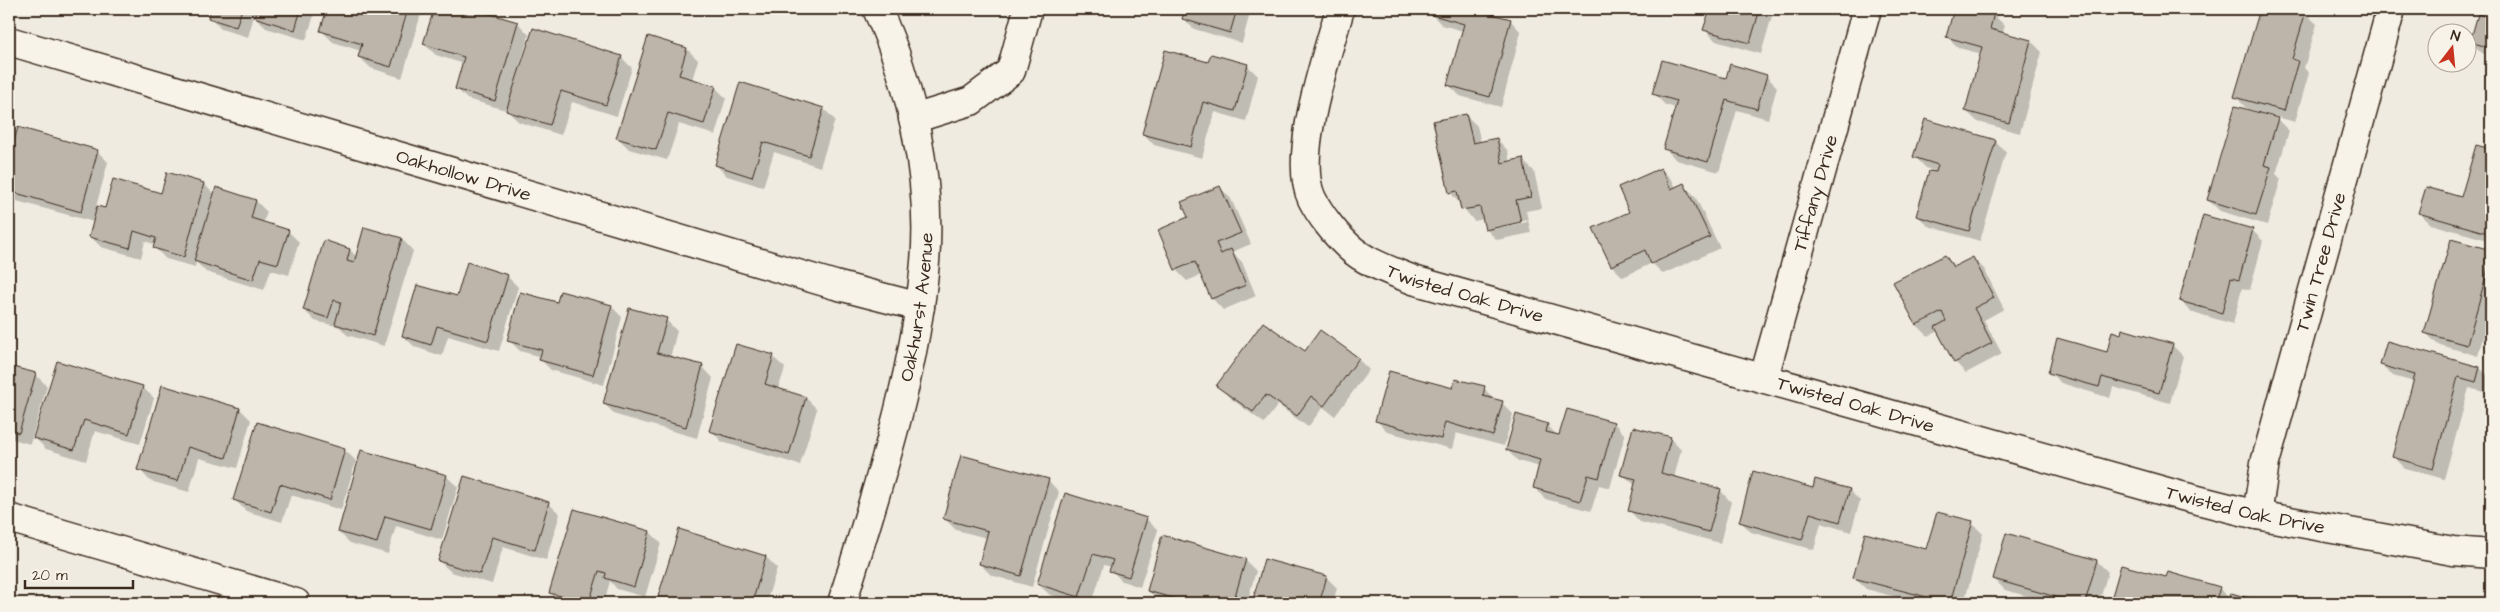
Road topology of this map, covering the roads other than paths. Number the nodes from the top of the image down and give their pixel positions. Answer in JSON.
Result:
{"nodes":[{"id":1,"x":876,"y":9,"type":"edge"},
{"id":2,"x":1028,"y":9,"type":"edge"},
{"id":3,"x":1340,"y":9,"type":"edge"},
{"id":4,"x":1867,"y":9,"type":"edge"},
{"id":5,"x":2390,"y":9,"type":"edge"},
{"id":6,"x":9,"y":40,"type":"edge"},
{"id":7,"x":913,"y":119,"type":"junction"},
{"id":8,"x":920,"y":307,"type":"junction"},
{"id":9,"x":1764,"y":377,"type":"junction"},
{"id":10,"x":2257,"y":515,"type":"junction"},
{"id":11,"x":9,"y":518,"type":"edge"},
{"id":12,"x":2491,"y":554,"type":"edge"},
{"id":13,"x":296,"y":603,"type":"edge"},
{"id":14,"x":842,"y":603,"type":"edge"}],
"edges":[{"from":1,"to":7,"type":"street","name":"Oakhurst Avenue"},
{"from":2,"to":7,"type":"street"},
{"from":3,"to":9,"type":"street","name":"Twisted Oak Drive"},
{"from":4,"to":9,"type":"street","name":"Tiffany Drive"},
{"from":5,"to":10,"type":"street","name":"Twin Tree Drive"},
{"from":6,"to":8,"type":"street","name":"Oakhollow Drive"},
{"from":7,"to":8,"type":"street","name":"Oakhurst Avenue"},
{"from":8,"to":14,"type":"street","name":"Oakhurst Avenue"},
{"from":9,"to":10,"type":"street","name":"Twisted Oak Drive"},
{"from":10,"to":12,"type":"street","name":"Twisted Oak Drive"},
{"from":11,"to":13,"type":"street"}]}
